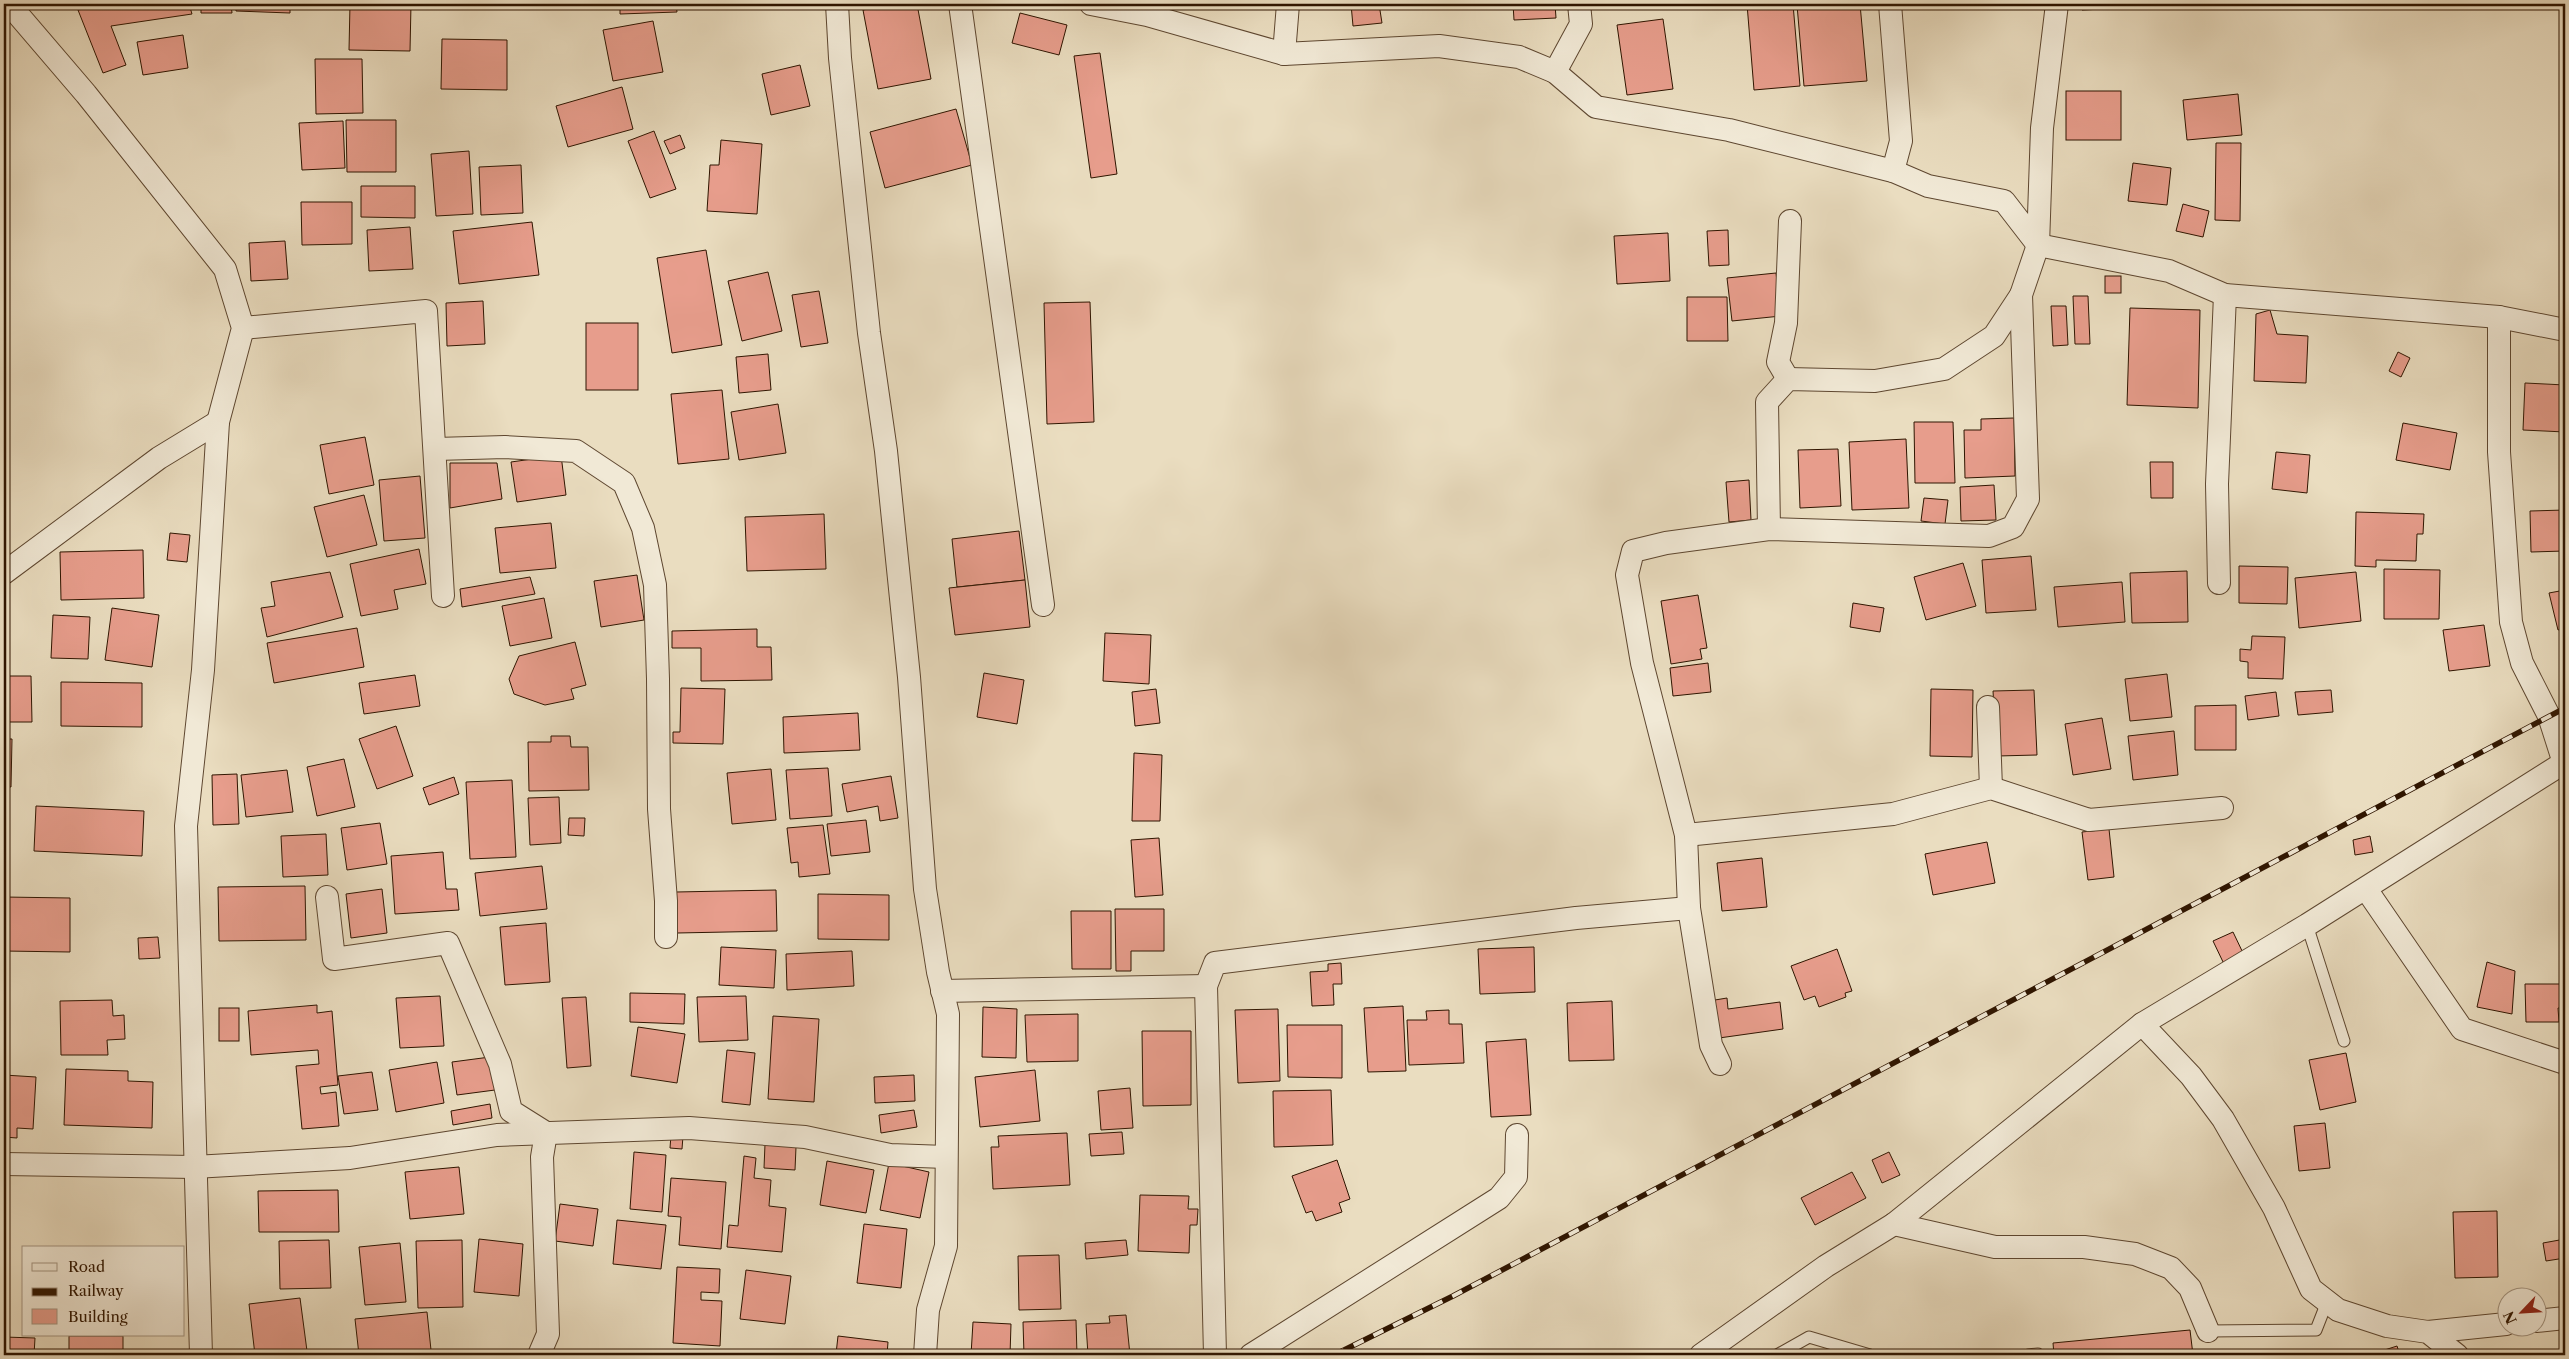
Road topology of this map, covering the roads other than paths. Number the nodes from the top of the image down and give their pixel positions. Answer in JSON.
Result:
{"nodes":[{"id":1,"x":9,"y":4,"type":"edge"},
{"id":2,"x":837,"y":4,"type":"edge"},
{"id":3,"x":960,"y":4,"type":"edge"},
{"id":4,"x":1091,"y":4,"type":"edge"},
{"id":5,"x":1288,"y":4,"type":"edge"},
{"id":6,"x":1579,"y":4,"type":"edge"},
{"id":7,"x":1890,"y":4,"type":"edge"},
{"id":8,"x":2057,"y":4,"type":"edge"},
{"id":9,"x":1284,"y":54,"type":"junction"},
{"id":10,"x":1556,"y":72,"type":"junction"},
{"id":11,"x":1892,"y":171,"type":"junction"},
{"id":12,"x":1790,"y":221,"type":"dead end"},
{"id":13,"x":2038,"y":245,"type":"junction"},
{"id":14,"x":2022,"y":295,"type":"junction"},
{"id":15,"x":2225,"y":295,"type":"junction"},
{"id":16,"x":2498,"y":317,"type":"junction"},
{"id":17,"x":243,"y":328,"type":"junction"},
{"id":18,"x":2565,"y":330,"type":"edge"},
{"id":19,"x":1788,"y":379,"type":"junction"},
{"id":20,"x":218,"y":422,"type":"junction"},
{"id":21,"x":436,"y":449,"type":"junction"},
{"id":22,"x":1769,"y":530,"type":"junction"},
{"id":23,"x":4,"y":573,"type":"edge"},
{"id":24,"x":2219,"y":583,"type":"dead end"},
{"id":25,"x":442,"y":596,"type":"dead end"},
{"id":26,"x":1044,"y":605,"type":"dead end"},
{"id":27,"x":1988,"y":707,"type":"dead end"},
{"id":28,"x":2565,"y":762,"type":"edge"},
{"id":29,"x":1991,"y":788,"type":"junction"},
{"id":30,"x":2222,"y":808,"type":"dead end"},
{"id":31,"x":1686,"y":835,"type":"junction"},
{"id":32,"x":2366,"y":888,"type":"junction"},
{"id":33,"x":327,"y":897,"type":"dead end"},
{"id":34,"x":1689,"y":908,"type":"junction"},
{"id":35,"x":2307,"y":925,"type":"junction"},
{"id":36,"x":666,"y":937,"type":"dead end"},
{"id":37,"x":1206,"y":986,"type":"junction"},
{"id":38,"x":942,"y":991,"type":"junction"},
{"id":39,"x":2142,"y":1024,"type":"junction"},
{"id":40,"x":2344,"y":1041,"type":"dead end"},
{"id":41,"x":2565,"y":1063,"type":"edge"},
{"id":42,"x":1720,"y":1064,"type":"dead end"},
{"id":43,"x":546,"y":1133,"type":"junction"},
{"id":44,"x":1516,"y":1135,"type":"dead end"},
{"id":45,"x":946,"y":1157,"type":"junction"},
{"id":46,"x":4,"y":1164,"type":"edge"},
{"id":47,"x":194,"y":1166,"type":"junction"},
{"id":48,"x":1894,"y":1224,"type":"junction"},
{"id":49,"x":2327,"y":1302,"type":"junction"},
{"id":50,"x":2565,"y":1318,"type":"edge"},
{"id":51,"x":2546,"y":1320,"type":"edge"},
{"id":52,"x":2496,"y":1325,"type":"edge"},
{"id":53,"x":2208,"y":1331,"type":"joint"},
{"id":54,"x":2428,"y":1332,"type":"junction"},
{"id":55,"x":201,"y":1355,"type":"edge"},
{"id":56,"x":539,"y":1355,"type":"edge"},
{"id":57,"x":925,"y":1355,"type":"edge"},
{"id":58,"x":1215,"y":1355,"type":"edge"},
{"id":59,"x":1251,"y":1355,"type":"edge"},
{"id":60,"x":1701,"y":1355,"type":"edge"},
{"id":61,"x":1777,"y":1355,"type":"edge"},
{"id":62,"x":1870,"y":1355,"type":"edge"},
{"id":63,"x":2457,"y":1355,"type":"edge"}],
"edges":[{"from":1,"to":17,"type":"street"},
{"from":2,"to":38,"type":"street"},
{"from":3,"to":26,"type":"street"},
{"from":4,"to":9,"type":"street"},
{"from":5,"to":9,"type":"street"},
{"from":6,"to":10,"type":"street"},
{"from":7,"to":11,"type":"street"},
{"from":8,"to":13,"type":"street"},
{"from":9,"to":10,"type":"street"},
{"from":10,"to":11,"type":"street"},
{"from":11,"to":13,"type":"street"},
{"from":12,"to":19,"type":"street"},
{"from":13,"to":14,"type":"street"},
{"from":13,"to":15,"type":"street"},
{"from":14,"to":19,"type":"street"},
{"from":14,"to":22,"type":"street"},
{"from":15,"to":16,"type":"street"},
{"from":15,"to":24,"type":"street"},
{"from":16,"to":18,"type":"street"},
{"from":16,"to":28,"type":"street"},
{"from":17,"to":20,"type":"street"},
{"from":17,"to":21,"type":"street"},
{"from":19,"to":22,"type":"street"},
{"from":20,"to":23,"type":"street"},
{"from":20,"to":47,"type":"street"},
{"from":21,"to":25,"type":"street"},
{"from":21,"to":36,"type":"street"},
{"from":22,"to":31,"type":"street"},
{"from":27,"to":29,"type":"street"},
{"from":28,"to":32,"type":"street"},
{"from":29,"to":30,"type":"street"},
{"from":29,"to":31,"type":"street"},
{"from":31,"to":34,"type":"street"},
{"from":32,"to":35,"type":"street"},
{"from":32,"to":41,"type":"street"},
{"from":33,"to":43,"type":"street"},
{"from":34,"to":37,"type":"street"},
{"from":34,"to":42,"type":"street"},
{"from":35,"to":39,"type":"street"},
{"from":35,"to":40,"type":"lane"},
{"from":37,"to":38,"type":"street"},
{"from":37,"to":58,"type":"street"},
{"from":38,"to":45,"type":"street"},
{"from":39,"to":48,"type":"street"},
{"from":39,"to":49,"type":"street"},
{"from":43,"to":45,"type":"street"},
{"from":43,"to":47,"type":"street"},
{"from":43,"to":56,"type":"street"},
{"from":44,"to":59,"type":"street"},
{"from":45,"to":57,"type":"street"},
{"from":46,"to":47,"type":"street"},
{"from":47,"to":55,"type":"street"},
{"from":48,"to":53,"type":"street"},
{"from":48,"to":60,"type":"street"},
{"from":49,"to":53,"type":"lane"},
{"from":49,"to":54,"type":"street"},
{"from":50,"to":51,"type":"street"},
{"from":52,"to":54,"type":"street"},
{"from":54,"to":63,"type":"street"},
{"from":61,"to":62,"type":"lane"}]}
